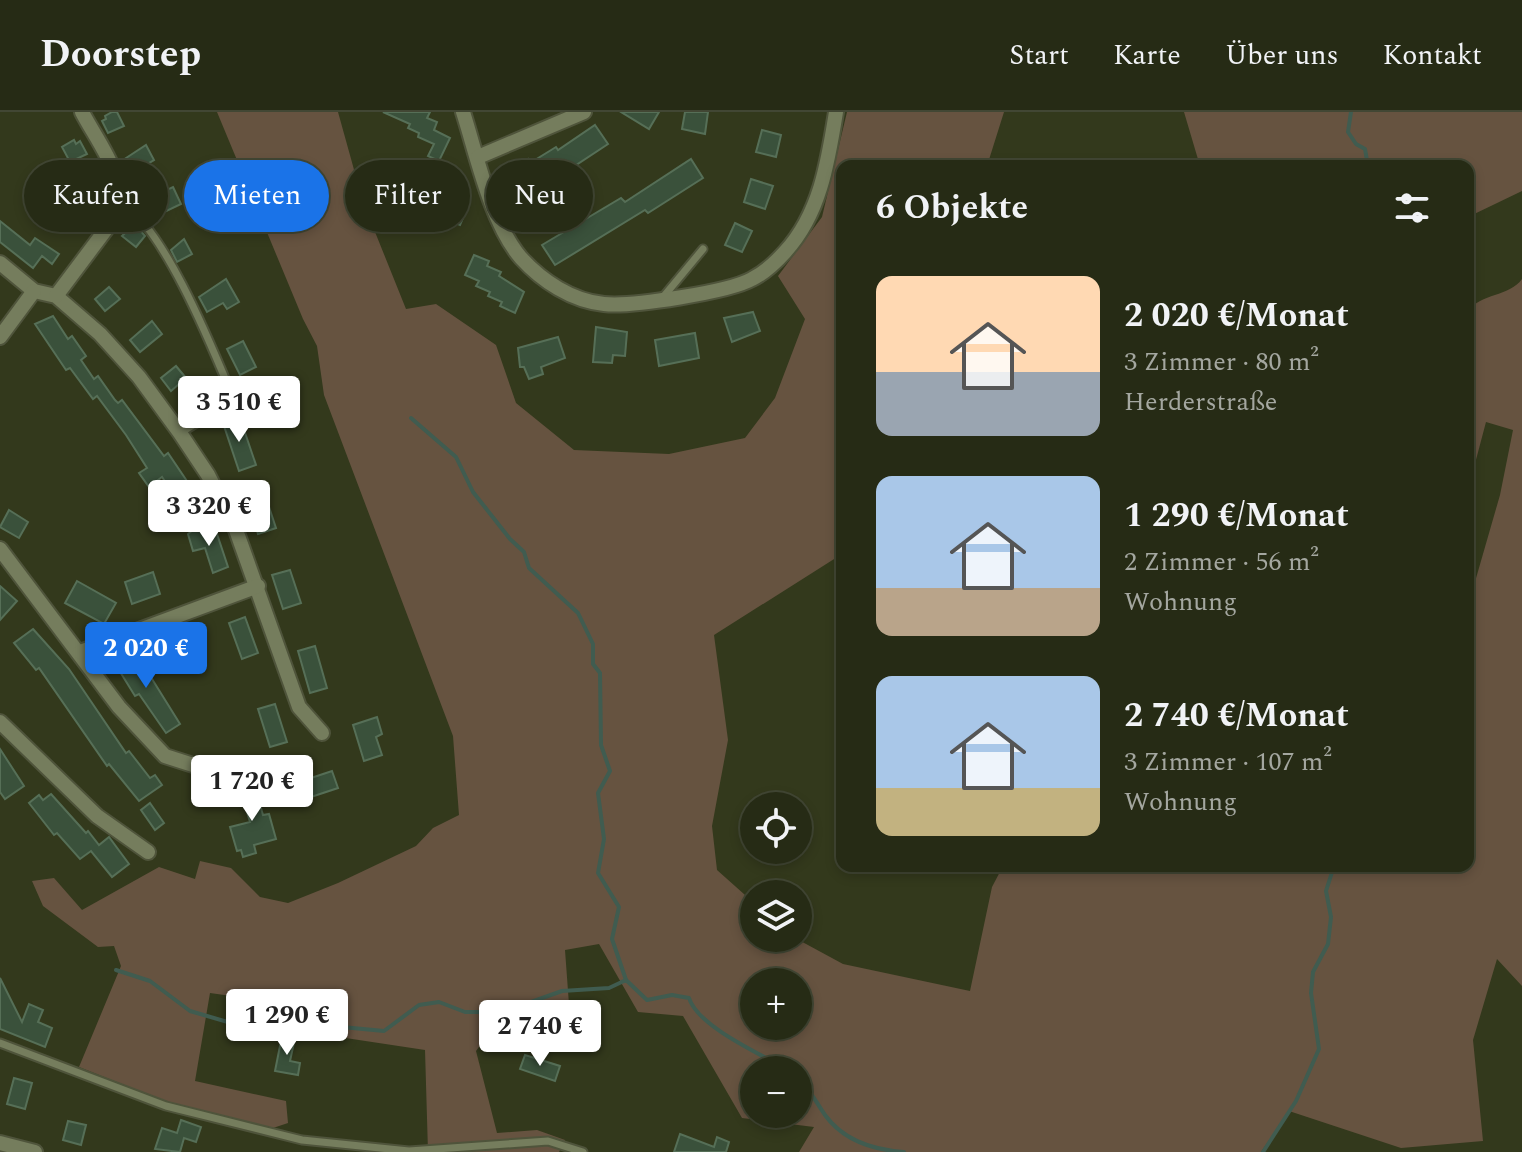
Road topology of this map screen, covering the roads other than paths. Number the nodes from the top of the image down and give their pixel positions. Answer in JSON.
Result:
{"nodes":[{"id":1,"x":82,"y":112,"type":"edge"},
{"id":2,"x":463,"y":112,"type":"edge"},
{"id":3,"x":584,"y":112,"type":"edge"},
{"id":4,"x":836,"y":112,"type":"edge"},
{"id":5,"x":478,"y":157,"type":"junction"},
{"id":6,"x":108,"y":160,"type":"edge"},
{"id":7,"x":104,"y":232,"type":"edge"},
{"id":8,"x":153,"y":232,"type":"edge"},
{"id":9,"x":703,"y":249,"type":"dead end"},
{"id":10,"x":0,"y":263,"type":"edge"},
{"id":11,"x":34,"y":291,"type":"junction"},
{"id":12,"x":56,"y":296,"type":"junction"},
{"id":13,"x":663,"y":298,"type":"junction"},
{"id":14,"x":0,"y":337,"type":"edge"},
{"id":15,"x":180,"y":433,"type":"junction"},
{"id":16,"x":0,"y":549,"type":"edge"},
{"id":17,"x":258,"y":586,"type":"junction"},
{"id":18,"x":80,"y":652,"type":"junction"},
{"id":19,"x":0,"y":722,"type":"edge"},
{"id":20,"x":322,"y":733,"type":"dead end"},
{"id":21,"x":193,"y":765,"type":"dead end"},
{"id":22,"x":148,"y":852,"type":"dead end"},
{"id":23,"x":0,"y":1043,"type":"edge"},
{"id":24,"x":0,"y":1143,"type":"edge"},
{"id":25,"x":35,"y":1152,"type":"edge"},
{"id":26,"x":583,"y":1152,"type":"edge"}],
"edges":[{"from":1,"to":6,"type":"street"},
{"from":2,"to":5,"type":"street"},
{"from":3,"to":5,"type":"street"},
{"from":4,"to":13,"type":"street"},
{"from":5,"to":13,"type":"street"},
{"from":7,"to":12,"type":"street"},
{"from":8,"to":15,"type":"lane"},
{"from":9,"to":13,"type":"lane"},
{"from":10,"to":11,"type":"street"},
{"from":11,"to":12,"type":"street"},
{"from":11,"to":14,"type":"street"},
{"from":12,"to":15,"type":"street"},
{"from":15,"to":17,"type":"street"},
{"from":16,"to":18,"type":"street"},
{"from":17,"to":18,"type":"street"},
{"from":17,"to":20,"type":"street"},
{"from":18,"to":21,"type":"street"},
{"from":19,"to":22,"type":"street"},
{"from":23,"to":26,"type":"lane"},
{"from":24,"to":25,"type":"street"}]}
